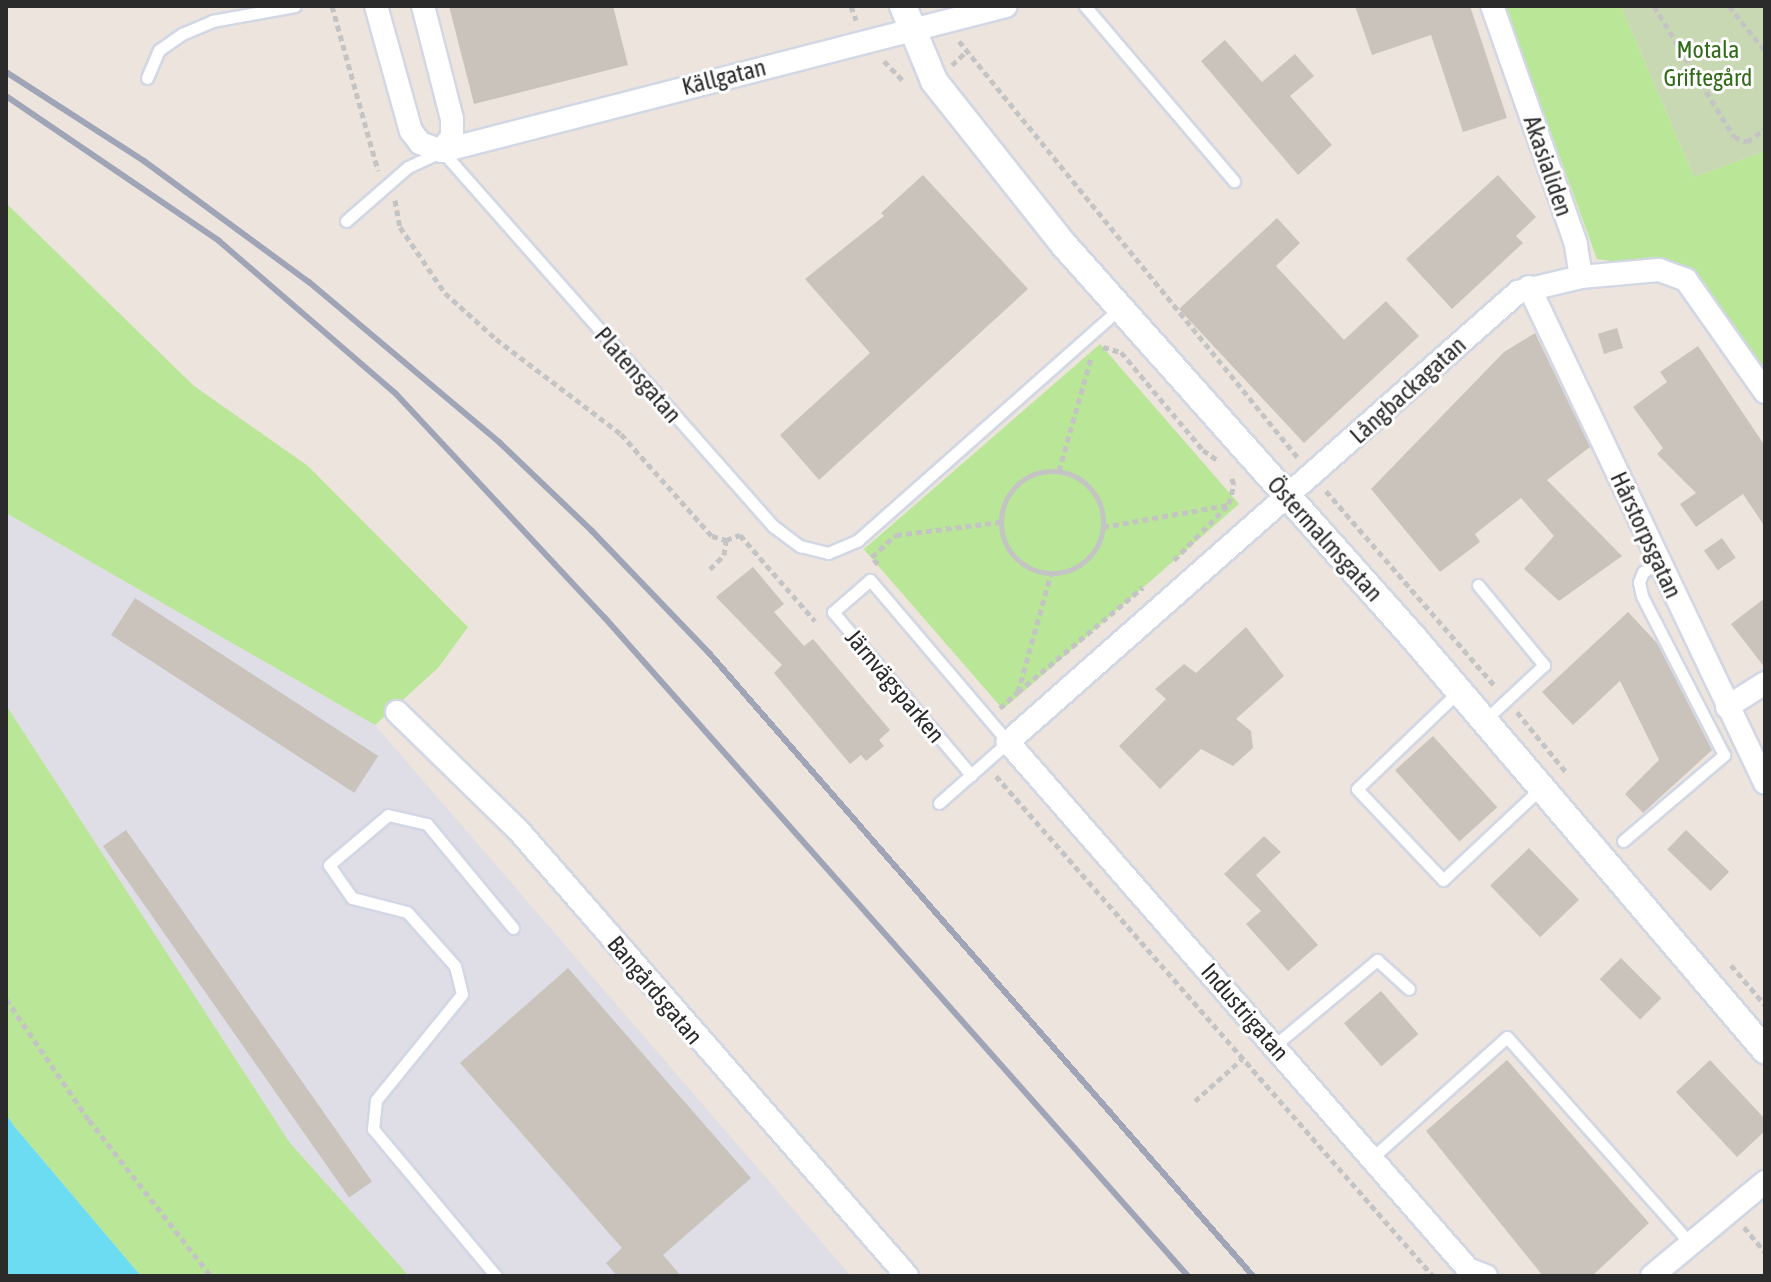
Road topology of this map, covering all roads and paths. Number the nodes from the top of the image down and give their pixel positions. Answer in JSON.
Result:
{"nodes":[{"id":1,"x":295,"y":6,"type":"edge"},
{"id":2,"x":332,"y":6,"type":"edge"},
{"id":3,"x":376,"y":6,"type":"edge"},
{"id":4,"x":423,"y":6,"type":"edge"},
{"id":5,"x":1006,"y":6,"type":"edge"},
{"id":6,"x":1085,"y":6,"type":"edge"},
{"id":7,"x":1492,"y":6,"type":"edge"},
{"id":8,"x":1654,"y":6,"type":"edge"},
{"id":9,"x":1729,"y":6,"type":"edge"},
{"id":10,"x":903,"y":14,"type":"edge"},
{"id":11,"x":946,"y":21,"type":"junction"},
{"id":12,"x":1765,"y":51,"type":"edge"},
{"id":13,"x":147,"y":78,"type":"dead end"},
{"id":14,"x":1765,"y":129,"type":"edge"},
{"id":15,"x":442,"y":151,"type":"junction"},
{"id":16,"x":1234,"y":181,"type":"dead end"},
{"id":17,"x":387,"y":186,"type":"junction"},
{"id":18,"x":346,"y":221,"type":"dead end"},
{"id":19,"x":1581,"y":277,"type":"junction"},
{"id":20,"x":1529,"y":287,"type":"junction"},
{"id":21,"x":1118,"y":310,"type":"junction"},
{"id":22,"x":1765,"y":392,"type":"edge"},
{"id":23,"x":1059,"y":471,"type":"junction"},
{"id":24,"x":1313,"y":476,"type":"junction"},
{"id":25,"x":1289,"y":497,"type":"junction"},
{"id":26,"x":1229,"y":504,"type":"junction"},
{"id":27,"x":1103,"y":527,"type":"junction"},
{"id":28,"x":726,"y":540,"type":"junction"},
{"id":29,"x":1659,"y":563,"type":"junction"},
{"id":30,"x":1168,"y":566,"type":"dead end"},
{"id":31,"x":710,"y":569,"type":"dead end"},
{"id":32,"x":1051,"y":574,"type":"junction"},
{"id":33,"x":1145,"y":585,"type":"dead end"},
{"id":34,"x":1478,"y":585,"type":"dead end"},
{"id":35,"x":833,"y":612,"type":"junction"},
{"id":36,"x":1765,"y":683,"type":"edge"},
{"id":37,"x":1018,"y":692,"type":"junction"},
{"id":38,"x":1458,"y":692,"type":"junction"},
{"id":39,"x":1506,"y":699,"type":"junction"},
{"id":40,"x":1727,"y":707,"type":"junction"},
{"id":41,"x":397,"y":712,"type":"dead end"},
{"id":42,"x":988,"y":718,"type":"junction"},
{"id":43,"x":1484,"y":722,"type":"junction"},
{"id":44,"x":1008,"y":742,"type":"junction"},
{"id":45,"x":984,"y":764,"type":"junction"},
{"id":46,"x":971,"y":775,"type":"junction"},
{"id":47,"x":1575,"y":783,"type":"dead end"},
{"id":48,"x":1765,"y":783,"type":"edge"},
{"id":49,"x":1541,"y":787,"type":"junction"},
{"id":50,"x":939,"y":803,"type":"dead end"},
{"id":51,"x":1623,"y":841,"type":"dead end"},
{"id":52,"x":513,"y":928,"type":"dead end"},
{"id":53,"x":1725,"y":958,"type":"dead end"},
{"id":54,"x":1409,"y":989,"type":"dead end"},
{"id":55,"x":6,"y":999,"type":"edge"},
{"id":56,"x":1765,"y":1005,"type":"edge"},
{"id":57,"x":1275,"y":1045,"type":"junction"},
{"id":58,"x":1765,"y":1050,"type":"edge"},
{"id":59,"x":1242,"y":1059,"type":"junction"},
{"id":60,"x":1195,"y":1101,"type":"dead end"},
{"id":61,"x":1372,"y":1158,"type":"junction"},
{"id":62,"x":1765,"y":1182,"type":"edge"},
{"id":63,"x":1691,"y":1244,"type":"junction"},
{"id":64,"x":211,"y":1276,"type":"edge"},
{"id":65,"x":496,"y":1276,"type":"edge"},
{"id":66,"x":907,"y":1276,"type":"edge"},
{"id":67,"x":1433,"y":1276,"type":"edge"},
{"id":68,"x":1486,"y":1276,"type":"edge"},
{"id":69,"x":1652,"y":1276,"type":"edge"}],
"edges":[{"from":1,"to":13,"type":"lane"},
{"from":2,"to":17,"type":"path"},
{"from":3,"to":15,"type":"street","name":"Platensgatan"},
{"from":4,"to":15,"type":"street"},
{"from":5,"to":11,"type":"street","name":"Källgatan"},
{"from":6,"to":16,"type":"lane"},
{"from":7,"to":19,"type":"street","name":"Akasialiden"},
{"from":8,"to":14,"type":"path"},
{"from":9,"to":12,"type":"path"},
{"from":10,"to":11,"type":"street","name":"Källgatan"},
{"from":10,"to":15,"type":"street","name":"Källgatan"},
{"from":10,"to":21,"type":"street","name":"Östermalmsgatan"},
{"from":11,"to":24,"type":"path"},
{"from":15,"to":17,"type":"lane"},
{"from":15,"to":21,"type":"lane","name":"Platensgatan"},
{"from":17,"to":18,"type":"lane"},
{"from":17,"to":28,"type":"path"},
{"from":19,"to":20,"type":"street"},
{"from":19,"to":22,"type":"street"},
{"from":20,"to":24,"type":"street","name":"Långbackagatan"},
{"from":20,"to":29,"type":"street","name":"Hårstorpsgatan"},
{"from":21,"to":25,"type":"street","name":"Östermalmsgatan"},
{"from":23,"to":26,"type":"path"},
{"from":23,"to":27,"type":"path"},
{"from":23,"to":32,"type":"path"},
{"from":24,"to":25,"type":"street","name":"Långbackagatan"},
{"from":24,"to":39,"type":"path"},
{"from":25,"to":38,"type":"street","name":"Östermalmsgatan"},
{"from":25,"to":44,"type":"street"},
{"from":26,"to":27,"type":"path"},
{"from":26,"to":30,"type":"path"},
{"from":27,"to":32,"type":"path"},
{"from":28,"to":31,"type":"path"},
{"from":28,"to":35,"type":"path"},
{"from":29,"to":40,"type":"street","name":"Hårstorpsgatan"},
{"from":29,"to":51,"type":"lane"},
{"from":32,"to":37,"type":"path"},
{"from":33,"to":37,"type":"path"},
{"from":34,"to":39,"type":"lane"},
{"from":35,"to":42,"type":"lane","name":"Järnvägsparken"},
{"from":35,"to":46,"type":"lane","name":"Järnvägsparken"},
{"from":36,"to":40,"type":"street"},
{"from":37,"to":42,"type":"path"},
{"from":38,"to":43,"type":"street","name":"Östermalmsgatan"},
{"from":38,"to":49,"type":"lane"},
{"from":39,"to":43,"type":"lane"},
{"from":39,"to":47,"type":"path"},
{"from":40,"to":48,"type":"street","name":"Hårstorpsgatan"},
{"from":41,"to":66,"type":"street","name":"Bangårdsgatan"},
{"from":42,"to":44,"type":"lane","name":"Järnvägsparken"},
{"from":43,"to":49,"type":"street","name":"Östermalmsgatan"},
{"from":44,"to":45,"type":"lane"},
{"from":44,"to":57,"type":"street","name":"Industrigatan"},
{"from":45,"to":46,"type":"lane"},
{"from":45,"to":59,"type":"path"},
{"from":46,"to":50,"type":"lane"},
{"from":49,"to":58,"type":"street","name":"Östermalmsgatan"},
{"from":52,"to":65,"type":"lane"},
{"from":53,"to":56,"type":"path"},
{"from":54,"to":57,"type":"lane"},
{"from":55,"to":64,"type":"path"},
{"from":57,"to":61,"type":"street","name":"Industrigatan"},
{"from":59,"to":60,"type":"path"},
{"from":59,"to":67,"type":"path"},
{"from":61,"to":63,"type":"lane"},
{"from":61,"to":68,"type":"street","name":"Industrigatan"},
{"from":62,"to":63,"type":"street"},
{"from":63,"to":69,"type":"street"}]}
